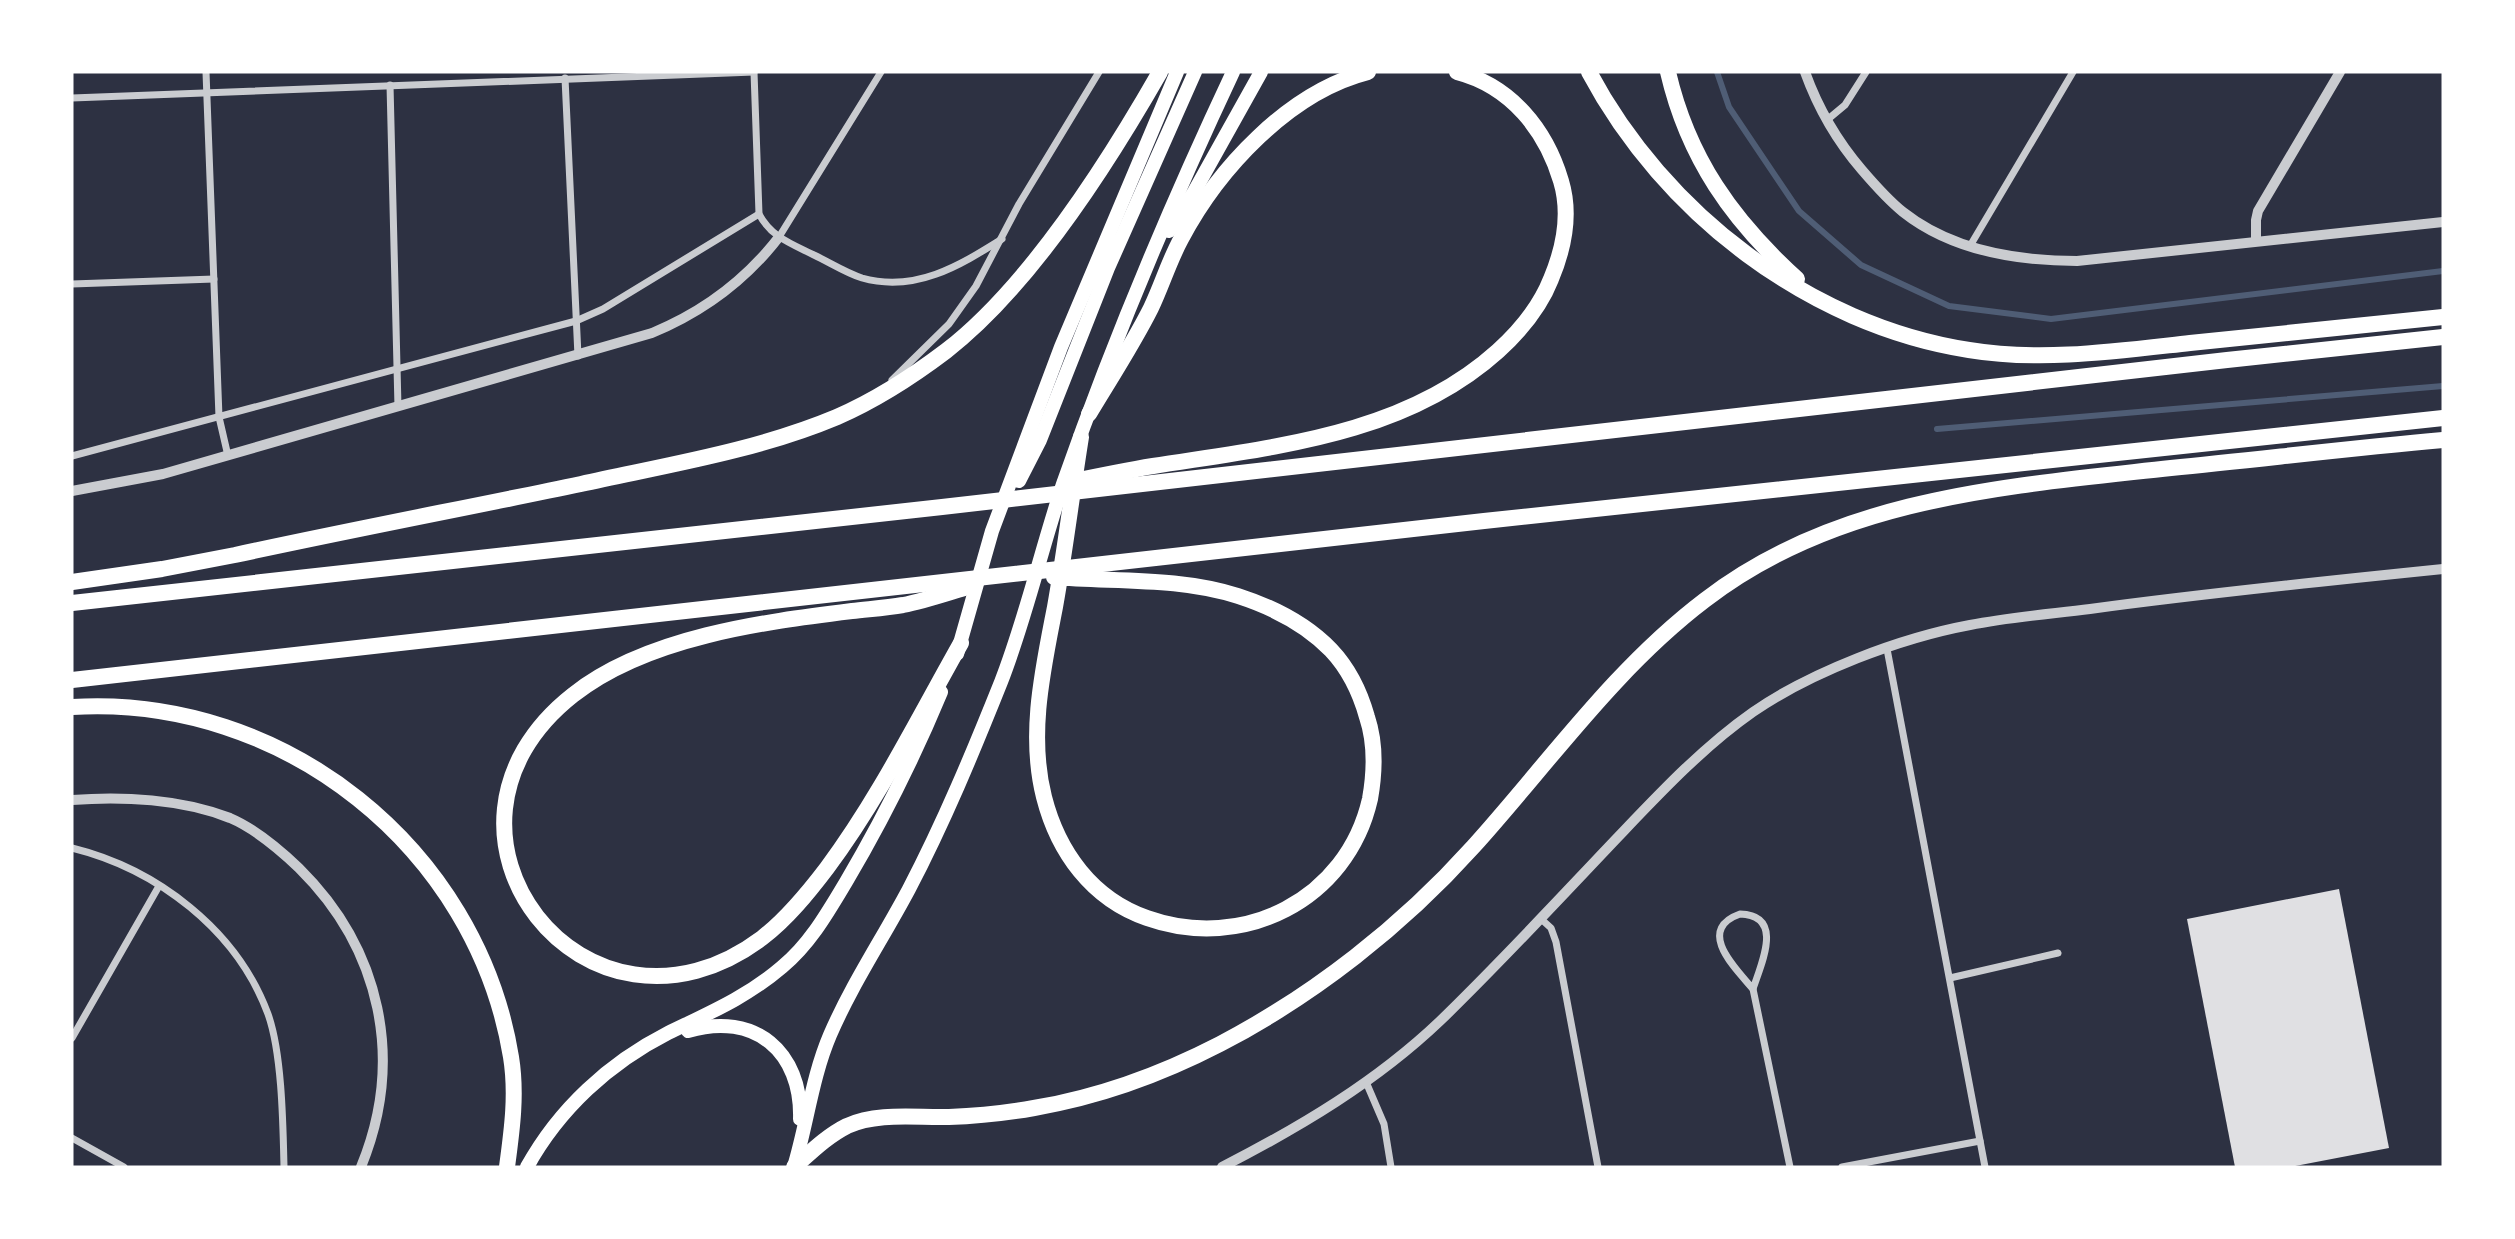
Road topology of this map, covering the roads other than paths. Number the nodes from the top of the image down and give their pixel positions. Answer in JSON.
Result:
{"nodes":[{"id":1,"x":206,"y":72,"type":"edge"},
{"id":2,"x":754,"y":72,"type":"edge"},
{"id":3,"x":881,"y":72,"type":"edge"},
{"id":4,"x":1099,"y":72,"type":"edge"},
{"id":5,"x":1160,"y":72,"type":"edge"},
{"id":6,"x":1177,"y":72,"type":"edge"},
{"id":7,"x":1195,"y":72,"type":"edge"},
{"id":8,"x":1233,"y":72,"type":"edge"},
{"id":9,"x":1261,"y":72,"type":"edge"},
{"id":10,"x":1368,"y":72,"type":"edge"},
{"id":11,"x":1457,"y":72,"type":"edge"},
{"id":12,"x":1589,"y":72,"type":"edge"},
{"id":13,"x":1668,"y":72,"type":"edge"},
{"id":14,"x":1805,"y":72,"type":"edge"},
{"id":15,"x":1866,"y":72,"type":"edge"},
{"id":16,"x":2073,"y":72,"type":"edge"},
{"id":17,"x":2340,"y":72,"type":"edge"},
{"id":18,"x":565,"y":78,"type":"junction"},
{"id":19,"x":390,"y":85,"type":"junction"},
{"id":20,"x":207,"y":94,"type":"junction"},
{"id":21,"x":72,"y":98,"type":"edge"},
{"id":22,"x":1826,"y":120,"type":"junction"},
{"id":23,"x":759,"y":214,"type":"junction"},
{"id":24,"x":2443,"y":222,"type":"edge"},
{"id":25,"x":779,"y":237,"type":"junction"},
{"id":26,"x":1002,"y":239,"type":"junction"},
{"id":27,"x":2256,"y":242,"type":"junction"},
{"id":28,"x":1970,"y":246,"type":"junction"},
{"id":29,"x":1148,"y":263,"type":"junction"},
{"id":30,"x":214,"y":279,"type":"junction"},
{"id":31,"x":72,"y":284,"type":"edge"},
{"id":32,"x":1835,"y":307,"type":"junction"},
{"id":33,"x":2443,"y":317,"type":"edge"},
{"id":34,"x":576,"y":321,"type":"junction"},
{"id":35,"x":2443,"y":337,"type":"edge"},
{"id":36,"x":578,"y":356,"type":"junction"},
{"id":37,"x":396,"y":370,"type":"junction"},
{"id":38,"x":863,"y":404,"type":"junction"},
{"id":39,"x":398,"y":407,"type":"junction"},
{"id":40,"x":1089,"y":414,"type":"junction"},
{"id":41,"x":219,"y":417,"type":"junction"},
{"id":42,"x":2443,"y":418,"type":"edge"},
{"id":43,"x":1081,"y":437,"type":"junction"},
{"id":44,"x":2443,"y":440,"type":"edge"},
{"id":45,"x":228,"y":456,"type":"junction"},
{"id":46,"x":72,"y":457,"type":"edge"},
{"id":47,"x":72,"y":491,"type":"edge"},
{"id":48,"x":942,"y":507,"type":"junction"},
{"id":49,"x":992,"y":531,"type":"junction"},
{"id":50,"x":2443,"y":569,"type":"edge"},
{"id":51,"x":1013,"y":575,"type":"junction"},
{"id":52,"x":72,"y":582,"type":"edge"},
{"id":53,"x":72,"y":603,"type":"edge"},
{"id":54,"x":961,"y":643,"type":"junction"},
{"id":55,"x":1887,"y":649,"type":"junction"},
{"id":56,"x":72,"y":680,"type":"edge"},
{"id":57,"x":72,"y":707,"type":"edge"},
{"id":58,"x":72,"y":800,"type":"edge"},
{"id":59,"x":72,"y":848,"type":"edge"},
{"id":60,"x":159,"y":886,"type":"junction"},
{"id":61,"x":1540,"y":918,"type":"junction"},
{"id":62,"x":2057,"y":953,"type":"dead end"},
{"id":63,"x":1950,"y":978,"type":"junction"},
{"id":64,"x":1753,"y":989,"type":"junction"},
{"id":65,"x":72,"y":1038,"type":"edge"},
{"id":66,"x":644,"y":1046,"type":"junction"},
{"id":67,"x":1366,"y":1082,"type":"junction"},
{"id":68,"x":72,"y":1138,"type":"edge"},
{"id":69,"x":1980,"y":1141,"type":"junction"},
{"id":70,"x":799,"y":1150,"type":"junction"},
{"id":71,"x":124,"y":1167,"type":"edge"},
{"id":72,"x":284,"y":1167,"type":"edge"},
{"id":73,"x":361,"y":1167,"type":"edge"},
{"id":74,"x":507,"y":1167,"type":"edge"},
{"id":75,"x":527,"y":1167,"type":"edge"},
{"id":76,"x":794,"y":1167,"type":"edge"},
{"id":77,"x":1222,"y":1167,"type":"edge"},
{"id":78,"x":1391,"y":1167,"type":"edge"},
{"id":79,"x":1598,"y":1167,"type":"edge"},
{"id":80,"x":1790,"y":1167,"type":"edge"},
{"id":81,"x":1842,"y":1167,"type":"edge"},
{"id":82,"x":1985,"y":1167,"type":"edge"}],
"edges":[{"from":1,"to":20,"type":"street"},
{"from":2,"to":18,"type":"street"},
{"from":2,"to":23,"type":"street"},
{"from":3,"to":25,"type":"street"},
{"from":4,"to":26,"type":"street"},
{"from":5,"to":38,"type":"highway"},
{"from":6,"to":49,"type":"main road"},
{"from":7,"to":49,"type":"main road"},
{"from":8,"to":29,"type":"main road"},
{"from":9,"to":29,"type":"main road"},
{"from":10,"to":40,"type":"highway"},
{"from":11,"to":48,"type":"highway"},
{"from":12,"to":32,"type":"highway"},
{"from":13,"to":32,"type":"highway"},
{"from":14,"to":22,"type":"street"},
{"from":15,"to":22,"type":"street"},
{"from":16,"to":28,"type":"street"},
{"from":17,"to":27,"type":"street"},
{"from":18,"to":19,"type":"street"},
{"from":18,"to":34,"type":"street"},
{"from":19,"to":20,"type":"street"},
{"from":19,"to":37,"type":"street"},
{"from":20,"to":21,"type":"street"},
{"from":20,"to":30,"type":"street"},
{"from":22,"to":28,"type":"street"},
{"from":23,"to":25,"type":"street"},
{"from":23,"to":34,"type":"street"},
{"from":24,"to":27,"type":"street"},
{"from":25,"to":26,"type":"street"},
{"from":25,"to":36,"type":"street"},
{"from":26,"to":38,"type":"street"},
{"from":27,"to":28,"type":"street"},
{"from":29,"to":40,"type":"main road"},
{"from":30,"to":31,"type":"street"},
{"from":30,"to":41,"type":"street"},
{"from":32,"to":33,"type":"highway"},
{"from":34,"to":36,"type":"street"},
{"from":34,"to":37,"type":"street"},
{"from":35,"to":48,"type":"highway"},
{"from":36,"to":39,"type":"street"},
{"from":37,"to":39,"type":"street"},
{"from":37,"to":41,"type":"street"},
{"from":38,"to":52,"type":"highway"},
{"from":39,"to":45,"type":"street"},
{"from":40,"to":43,"type":"main road"},
{"from":41,"to":45,"type":"street"},
{"from":41,"to":46,"type":"street"},
{"from":42,"to":51,"type":"highway"},
{"from":43,"to":51,"type":"highway"},
{"from":43,"to":70,"type":"main road"},
{"from":44,"to":76,"type":"highway"},
{"from":45,"to":47,"type":"street"},
{"from":48,"to":53,"type":"highway"},
{"from":49,"to":54,"type":"main road"},
{"from":50,"to":55,"type":"street"},
{"from":51,"to":54,"type":"highway"},
{"from":51,"to":56,"type":"highway"},
{"from":54,"to":66,"type":"main road"},
{"from":55,"to":61,"type":"street"},
{"from":55,"to":63,"type":"street"},
{"from":57,"to":74,"type":"highway"},
{"from":58,"to":73,"type":"street"},
{"from":59,"to":60,"type":"street"},
{"from":60,"to":65,"type":"street"},
{"from":60,"to":72,"type":"street"},
{"from":61,"to":67,"type":"street"},
{"from":61,"to":79,"type":"street"},
{"from":62,"to":63,"type":"street"},
{"from":63,"to":69,"type":"street"},
{"from":64,"to":64,"type":"street"},
{"from":64,"to":80,"type":"street"},
{"from":66,"to":70,"type":"main road"},
{"from":66,"to":75,"type":"main road"},
{"from":67,"to":77,"type":"street"},
{"from":67,"to":78,"type":"street"},
{"from":68,"to":71,"type":"street"},
{"from":69,"to":81,"type":"street"},
{"from":69,"to":82,"type":"street"},
{"from":70,"to":76,"type":"main road"}]}
